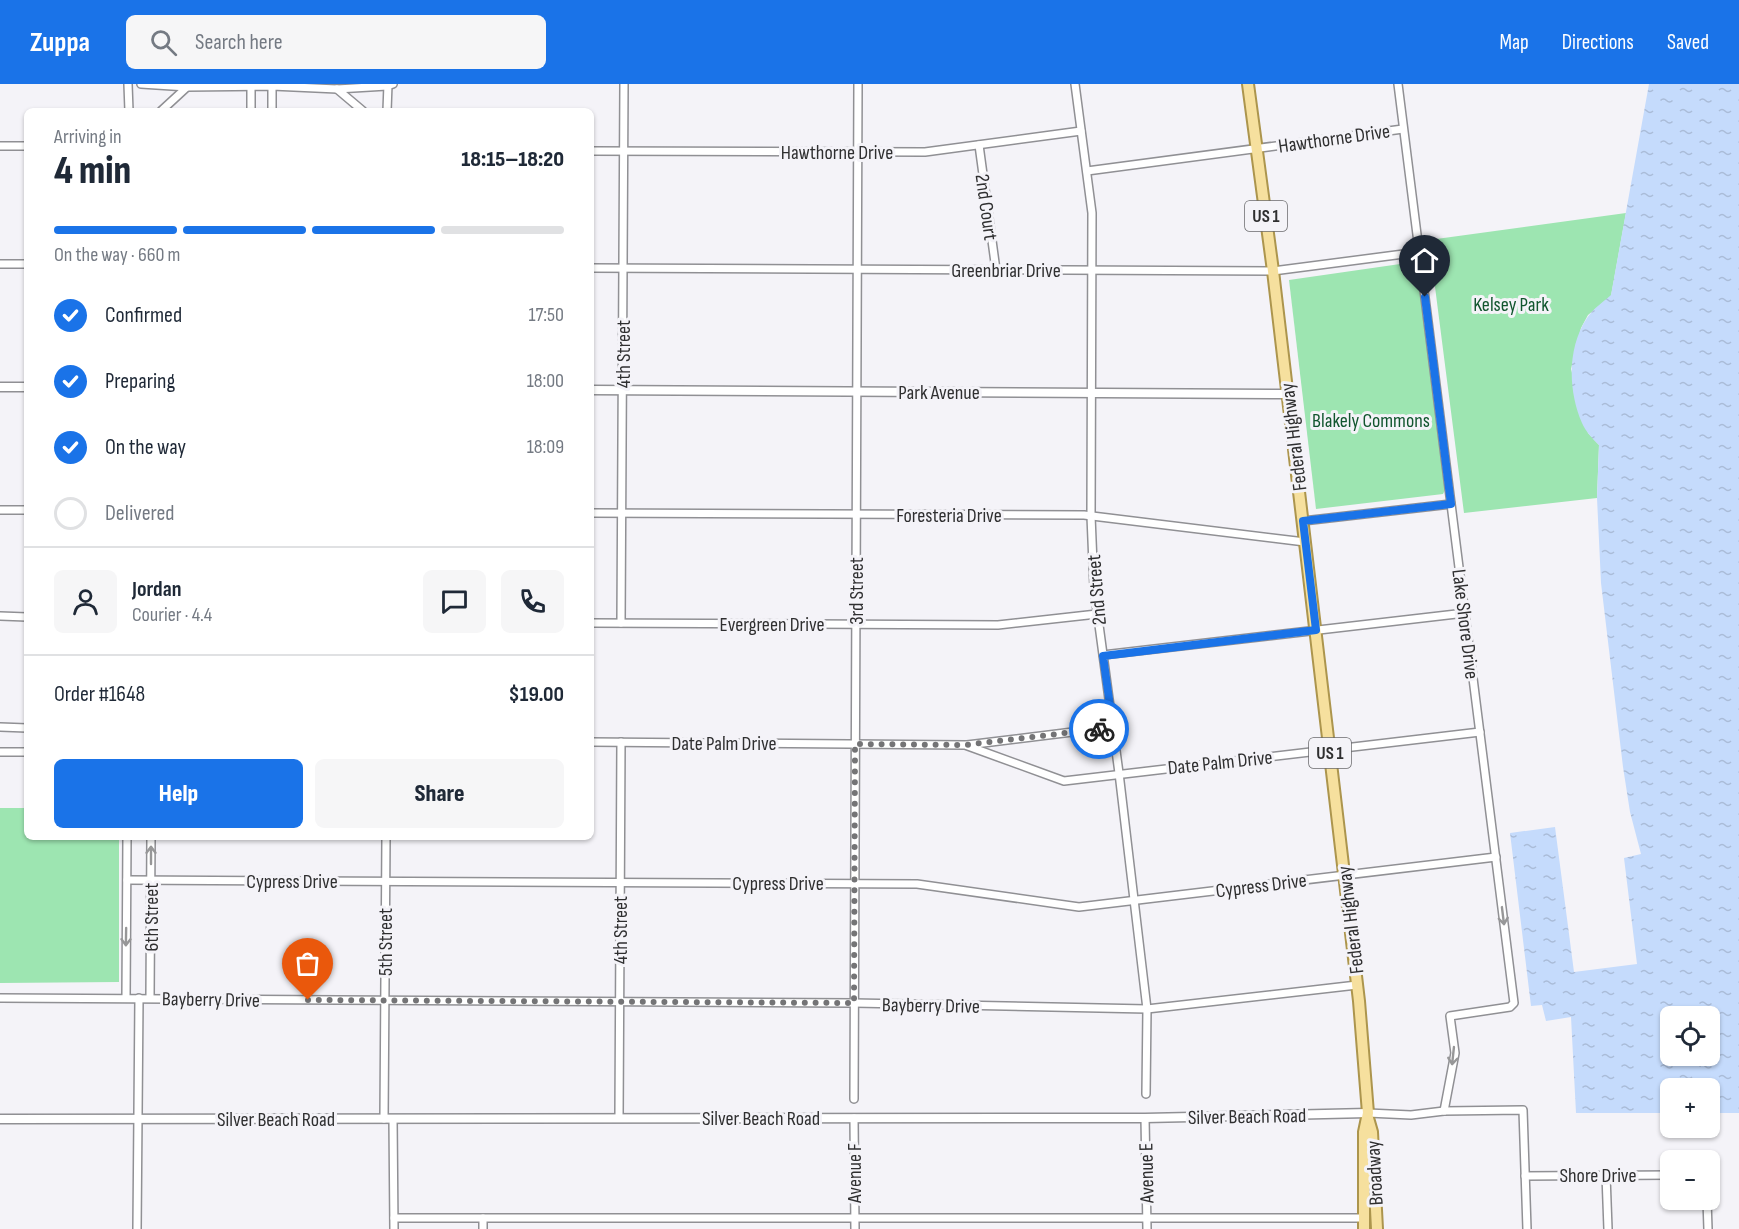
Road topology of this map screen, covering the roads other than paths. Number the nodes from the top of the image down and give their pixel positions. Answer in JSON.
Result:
{"nodes":[{"id":1,"x":128,"y":84,"type":"edge"},
{"id":2,"x":141,"y":84,"type":"edge"},
{"id":3,"x":624,"y":84,"type":"edge"},
{"id":4,"x":858,"y":84,"type":"edge"},
{"id":5,"x":1075,"y":84,"type":"edge"},
{"id":6,"x":1248,"y":84,"type":"edge"},
{"id":7,"x":1398,"y":84,"type":"edge"},
{"id":8,"x":251,"y":85,"type":"edge"},
{"id":9,"x":272,"y":85,"type":"edge"},
{"id":10,"x":389,"y":85,"type":"edge"},
{"id":11,"x":187,"y":87,"type":"junction"},
{"id":12,"x":338,"y":89,"type":"junction"},
{"id":13,"x":129,"y":108,"type":"edge"},
{"id":14,"x":164,"y":108,"type":"edge"},
{"id":15,"x":251,"y":108,"type":"edge"},
{"id":16,"x":272,"y":108,"type":"edge"},
{"id":17,"x":360,"y":108,"type":"edge"},
{"id":18,"x":387,"y":108,"type":"edge"},
{"id":19,"x":1403,"y":129,"type":"junction"},
{"id":20,"x":1081,"y":131,"type":"junction"},
{"id":21,"x":979,"y":145,"type":"junction"},
{"id":22,"x":0,"y":146,"type":"edge"},
{"id":23,"x":24,"y":146,"type":"edge"},
{"id":24,"x":1257,"y":149,"type":"junction"},
{"id":25,"x":594,"y":151,"type":"edge"},
{"id":26,"x":624,"y":151,"type":"junction"},
{"id":27,"x":858,"y":152,"type":"junction"},
{"id":28,"x":1087,"y":171,"type":"junction"},
{"id":29,"x":1419,"y":252,"type":"junction"},
{"id":30,"x":0,"y":264,"type":"edge"},
{"id":31,"x":24,"y":264,"type":"edge"},
{"id":32,"x":594,"y":268,"type":"edge"},
{"id":33,"x":623,"y":268,"type":"junction"},
{"id":34,"x":857,"y":269,"type":"junction"},
{"id":35,"x":996,"y":270,"type":"junction"},
{"id":36,"x":1092,"y":270,"type":"junction"},
{"id":37,"x":1273,"y":271,"type":"junction"},
{"id":38,"x":0,"y":387,"type":"edge"},
{"id":39,"x":24,"y":387,"type":"edge"},
{"id":40,"x":594,"y":390,"type":"edge"},
{"id":41,"x":622,"y":391,"type":"junction"},
{"id":42,"x":857,"y":392,"type":"junction"},
{"id":43,"x":1091,"y":393,"type":"junction"},
{"id":44,"x":1288,"y":394,"type":"junction"},
{"id":45,"x":1451,"y":504,"type":"junction"},
{"id":46,"x":0,"y":510,"type":"edge"},
{"id":47,"x":24,"y":510,"type":"edge"},
{"id":48,"x":594,"y":513,"type":"edge"},
{"id":49,"x":622,"y":513,"type":"junction"},
{"id":50,"x":856,"y":514,"type":"junction"},
{"id":51,"x":1091,"y":516,"type":"junction"},
{"id":52,"x":1303,"y":521,"type":"junction"},
{"id":53,"x":1305,"y":542,"type":"junction"},
{"id":54,"x":1097,"y":614,"type":"junction"},
{"id":55,"x":1465,"y":614,"type":"junction"},
{"id":56,"x":0,"y":616,"type":"edge"},
{"id":57,"x":24,"y":617,"type":"edge"},
{"id":58,"x":594,"y":623,"type":"edge"},
{"id":59,"x":621,"y":623,"type":"junction"},
{"id":60,"x":856,"y":624,"type":"junction"},
{"id":61,"x":1316,"y":630,"type":"junction"},
{"id":62,"x":1103,"y":656,"type":"junction"},
{"id":63,"x":0,"y":727,"type":"edge"},
{"id":64,"x":1113,"y":727,"type":"junction"},
{"id":65,"x":24,"y":728,"type":"edge"},
{"id":66,"x":1480,"y":732,"type":"junction"},
{"id":67,"x":594,"y":742,"type":"edge"},
{"id":68,"x":621,"y":742,"type":"junction"},
{"id":69,"x":855,"y":744,"type":"junction"},
{"id":70,"x":965,"y":745,"type":"junction"},
{"id":71,"x":1329,"y":749,"type":"junction"},
{"id":72,"x":0,"y":752,"type":"edge"},
{"id":73,"x":24,"y":752,"type":"edge"},
{"id":74,"x":1119,"y":773,"type":"junction"},
{"id":75,"x":128,"y":840,"type":"edge"},
{"id":76,"x":151,"y":840,"type":"edge"},
{"id":77,"x":386,"y":840,"type":"edge"},
{"id":78,"x":1496,"y":858,"type":"junction"},
{"id":79,"x":1344,"y":876,"type":"junction"},
{"id":80,"x":127,"y":880,"type":"junction"},
{"id":81,"x":151,"y":880,"type":"junction"},
{"id":82,"x":385,"y":881,"type":"junction"},
{"id":83,"x":620,"y":882,"type":"junction"},
{"id":84,"x":854,"y":884,"type":"junction"},
{"id":85,"x":1134,"y":900,"type":"junction"},
{"id":86,"x":1357,"y":986,"type":"junction"},
{"id":87,"x":0,"y":998,"type":"edge"},
{"id":88,"x":126,"y":998,"type":"junction"},
{"id":89,"x":139,"y":998,"type":"junction"},
{"id":90,"x":150,"y":998,"type":"junction"},
{"id":91,"x":385,"y":1000,"type":"junction"},
{"id":92,"x":619,"y":1002,"type":"junction"},
{"id":93,"x":854,"y":1003,"type":"junction"},
{"id":94,"x":1147,"y":1009,"type":"junction"},
{"id":95,"x":1146,"y":1094,"type":"dead end"},
{"id":96,"x":854,"y":1099,"type":"dead end"},
{"id":97,"x":1444,"y":1111,"type":"junction"},
{"id":98,"x":1368,"y":1116,"type":"junction"},
{"id":99,"x":137,"y":1118,"type":"junction"},
{"id":100,"x":854,"y":1118,"type":"junction"},
{"id":101,"x":1145,"y":1118,"type":"junction"},
{"id":102,"x":0,"y":1119,"type":"edge"},
{"id":103,"x":388,"y":1119,"type":"junction"},
{"id":104,"x":619,"y":1119,"type":"junction"},
{"id":105,"x":1660,"y":1175,"type":"edge"},
{"id":106,"x":1525,"y":1176,"type":"junction"},
{"id":107,"x":1606,"y":1176,"type":"junction"},
{"id":108,"x":1707,"y":1210,"type":"edge"},
{"id":109,"x":1147,"y":1217,"type":"junction"},
{"id":110,"x":394,"y":1218,"type":"junction"},
{"id":111,"x":483,"y":1218,"type":"junction"},
{"id":112,"x":855,"y":1218,"type":"junction"},
{"id":113,"x":1364,"y":1223,"type":"edge"},
{"id":114,"x":137,"y":1229,"type":"edge"},
{"id":115,"x":394,"y":1229,"type":"edge"},
{"id":116,"x":483,"y":1229,"type":"edge"},
{"id":117,"x":855,"y":1229,"type":"edge"},
{"id":118,"x":1147,"y":1229,"type":"edge"},
{"id":119,"x":1377,"y":1229,"type":"edge"},
{"id":120,"x":1527,"y":1229,"type":"edge"},
{"id":121,"x":1608,"y":1229,"type":"edge"},
{"id":122,"x":1708,"y":1229,"type":"edge"}],
"edges":[{"from":1,"to":13,"type":"street"},
{"from":2,"to":11,"type":"street"},
{"from":3,"to":26,"type":"street","name":"4th Street"},
{"from":4,"to":27,"type":"street","name":"3rd Street"},
{"from":5,"to":20,"type":"street","name":"2nd Street"},
{"from":6,"to":24,"type":"main road","name":"Federal Highway","number":"US 1"},
{"from":7,"to":19,"type":"street","name":"Lake Shore Drive"},
{"from":8,"to":9,"type":"street"},
{"from":8,"to":11,"type":"street"},
{"from":8,"to":15,"type":"street"},
{"from":9,"to":12,"type":"street"},
{"from":9,"to":16,"type":"street"},
{"from":10,"to":12,"type":"street"},
{"from":10,"to":18,"type":"street"},
{"from":11,"to":14,"type":"street"},
{"from":12,"to":17,"type":"street"},
{"from":19,"to":24,"type":"street","name":"Hawthorne Drive"},
{"from":19,"to":29,"type":"street","name":"Lake Shore Drive"},
{"from":20,"to":21,"type":"street","name":"Hawthorne Drive"},
{"from":20,"to":28,"type":"street","name":"2nd Street"},
{"from":21,"to":27,"type":"street","name":"Hawthorne Drive"},
{"from":21,"to":35,"type":"street","name":"2nd Court"},
{"from":22,"to":23,"type":"street"},
{"from":24,"to":28,"type":"street","name":"Hawthorne Drive"},
{"from":24,"to":37,"type":"main road","name":"Federal Highway","number":"US 1"},
{"from":25,"to":26,"type":"street","name":"Hawthorne Drive"},
{"from":26,"to":27,"type":"street","name":"Hawthorne Drive"},
{"from":26,"to":33,"type":"street","name":"4th Street"},
{"from":27,"to":34,"type":"street","name":"3rd Street"},
{"from":28,"to":36,"type":"street","name":"2nd Street"},
{"from":29,"to":37,"type":"street","name":"Greenbriar Drive"},
{"from":29,"to":45,"type":"street","name":"Lake Shore Drive"},
{"from":30,"to":31,"type":"street"},
{"from":32,"to":33,"type":"street","name":"Greenbriar Drive"},
{"from":33,"to":34,"type":"street","name":"Greenbriar Drive"},
{"from":33,"to":41,"type":"street","name":"4th Street"},
{"from":34,"to":35,"type":"street","name":"Greenbriar Drive"},
{"from":34,"to":42,"type":"street","name":"3rd Street"},
{"from":35,"to":36,"type":"street","name":"Greenbriar Drive"},
{"from":36,"to":37,"type":"street","name":"Greenbriar Drive"},
{"from":36,"to":43,"type":"street","name":"2nd Street"},
{"from":37,"to":44,"type":"main road","name":"Federal Highway","number":"US 1"},
{"from":38,"to":39,"type":"street"},
{"from":40,"to":41,"type":"street","name":"Park Avenue"},
{"from":41,"to":42,"type":"street","name":"Park Avenue"},
{"from":41,"to":49,"type":"street","name":"4th Street"},
{"from":42,"to":43,"type":"street","name":"Park Avenue"},
{"from":42,"to":50,"type":"street","name":"3rd Street"},
{"from":43,"to":44,"type":"street","name":"Park Avenue"},
{"from":43,"to":51,"type":"street","name":"2nd Street"},
{"from":44,"to":52,"type":"main road","name":"Federal Highway","number":"US 1"},
{"from":45,"to":52,"type":"street"},
{"from":45,"to":55,"type":"street","name":"Lake Shore Drive"},
{"from":46,"to":47,"type":"street"},
{"from":48,"to":49,"type":"street","name":"Foresteria Drive"},
{"from":49,"to":50,"type":"street","name":"Foresteria Drive"},
{"from":49,"to":59,"type":"street","name":"4th Street"},
{"from":50,"to":51,"type":"street","name":"Foresteria Drive"},
{"from":50,"to":60,"type":"street","name":"3rd Street"},
{"from":51,"to":53,"type":"street","name":"Foresteria Drive"},
{"from":51,"to":54,"type":"street","name":"2nd Street"},
{"from":52,"to":53,"type":"main road","name":"Federal Highway","number":"US 1"},
{"from":53,"to":61,"type":"main road","name":"Federal Highway","number":"US 1"},
{"from":54,"to":60,"type":"street","name":"Evergreen Drive"},
{"from":54,"to":62,"type":"street","name":"2nd Street"},
{"from":55,"to":61,"type":"street"},
{"from":55,"to":66,"type":"street","name":"Lake Shore Drive"},
{"from":56,"to":57,"type":"street"},
{"from":58,"to":59,"type":"street","name":"Evergreen Drive"},
{"from":59,"to":60,"type":"street","name":"Evergreen Drive"},
{"from":60,"to":69,"type":"street","name":"3rd Street"},
{"from":61,"to":62,"type":"street"},
{"from":61,"to":71,"type":"main road","name":"Federal Highway","number":"US 1"},
{"from":62,"to":64,"type":"street","name":"2nd Street"},
{"from":63,"to":65,"type":"street"},
{"from":64,"to":70,"type":"street","name":"Date Palm Drive"},
{"from":64,"to":74,"type":"street","name":"2nd Street"},
{"from":66,"to":71,"type":"street","name":"Date Palm Drive"},
{"from":66,"to":78,"type":"street","name":"Lake Shore Drive"},
{"from":67,"to":68,"type":"street","name":"Date Palm Drive"},
{"from":68,"to":69,"type":"street","name":"Date Palm Drive"},
{"from":68,"to":83,"type":"street","name":"4th Street"},
{"from":69,"to":70,"type":"street","name":"Date Palm Drive"},
{"from":69,"to":84,"type":"street","name":"3rd Street"},
{"from":70,"to":74,"type":"street","name":"Date Palm Drive"},
{"from":71,"to":74,"type":"street","name":"Date Palm Drive"},
{"from":71,"to":79,"type":"main road","name":"Federal Highway","number":"US 1"},
{"from":72,"to":73,"type":"street"},
{"from":74,"to":85,"type":"street","name":"2nd Street"},
{"from":75,"to":80,"type":"street","name":"6th Street"},
{"from":81,"to":76,"type":"street","name":"6th Street","one_way":true},
{"from":77,"to":82,"type":"street","name":"5th Street"},
{"from":78,"to":79,"type":"street","name":"Cypress Drive"},
{"from":78,"to":97,"type":"street","name":"Lake Shore Drive","one_way":true},
{"from":79,"to":85,"type":"street","name":"Cypress Drive"},
{"from":79,"to":86,"type":"main road","name":"Federal Highway","number":"US 1"},
{"from":80,"to":81,"type":"street","name":"Cypress Drive"},
{"from":80,"to":88,"type":"street","name":"6th Street","one_way":true},
{"from":81,"to":82,"type":"street","name":"Cypress Drive"},
{"from":81,"to":90,"type":"street","name":"6th Street"},
{"from":82,"to":83,"type":"street","name":"Cypress Drive"},
{"from":82,"to":91,"type":"street","name":"5th Street"},
{"from":83,"to":84,"type":"street","name":"Cypress Drive"},
{"from":83,"to":92,"type":"street","name":"4th Street"},
{"from":84,"to":85,"type":"street","name":"Cypress Drive"},
{"from":84,"to":93,"type":"street","name":"3rd Street"},
{"from":85,"to":94,"type":"street","name":"2nd Street"},
{"from":86,"to":94,"type":"street","name":"Bayberry Drive"},
{"from":86,"to":98,"type":"main road","name":"Federal Highway","number":"US 1"},
{"from":87,"to":88,"type":"street","name":"Bayberry Drive"},
{"from":88,"to":89,"type":"street","name":"Bayberry Drive"},
{"from":89,"to":90,"type":"street","name":"Bayberry Drive"},
{"from":89,"to":99,"type":"street"},
{"from":90,"to":91,"type":"street","name":"Bayberry Drive"},
{"from":91,"to":92,"type":"street","name":"Bayberry Drive"},
{"from":91,"to":103,"type":"street","name":"5th Street"},
{"from":92,"to":93,"type":"street","name":"Bayberry Drive"},
{"from":92,"to":104,"type":"street","name":"4th Street"},
{"from":93,"to":94,"type":"street","name":"Bayberry Drive"},
{"from":93,"to":96,"type":"street","name":"3rd Street"},
{"from":94,"to":95,"type":"street","name":"2nd Street"},
{"from":97,"to":98,"type":"street","name":"Silver Beach Road"},
{"from":97,"to":106,"type":"street","name":"Silver Beach Road"},
{"from":98,"to":101,"type":"street","name":"Silver Beach Road"},
{"from":98,"to":113,"type":"main road","name":"Broadway","number":"US 1"},
{"from":98,"to":119,"type":"main road","name":"Broadway","number":"US 1"},
{"from":99,"to":102,"type":"street","name":"Silver Beach Road"},
{"from":99,"to":103,"type":"street","name":"Silver Beach Road"},
{"from":99,"to":114,"type":"street"},
{"from":100,"to":101,"type":"street","name":"Silver Beach Road"},
{"from":100,"to":104,"type":"street","name":"Silver Beach Road"},
{"from":100,"to":112,"type":"street","name":"Avenue F"},
{"from":101,"to":109,"type":"street","name":"Avenue E"},
{"from":103,"to":104,"type":"street","name":"Silver Beach Road"},
{"from":103,"to":110,"type":"street","name":"5th Street"},
{"from":105,"to":107,"type":"street","name":"Shore Drive"},
{"from":106,"to":107,"type":"street","name":"Shore Drive"},
{"from":106,"to":120,"type":"street"},
{"from":107,"to":121,"type":"street"},
{"from":108,"to":122,"type":"street"},
{"from":109,"to":112,"type":"street"},
{"from":109,"to":113,"type":"street"},
{"from":109,"to":118,"type":"street","name":"Avenue E"},
{"from":110,"to":111,"type":"street"},
{"from":110,"to":115,"type":"street","name":"5th Street"},
{"from":111,"to":112,"type":"street"},
{"from":111,"to":116,"type":"street"},
{"from":112,"to":117,"type":"street","name":"Avenue F"}]}
